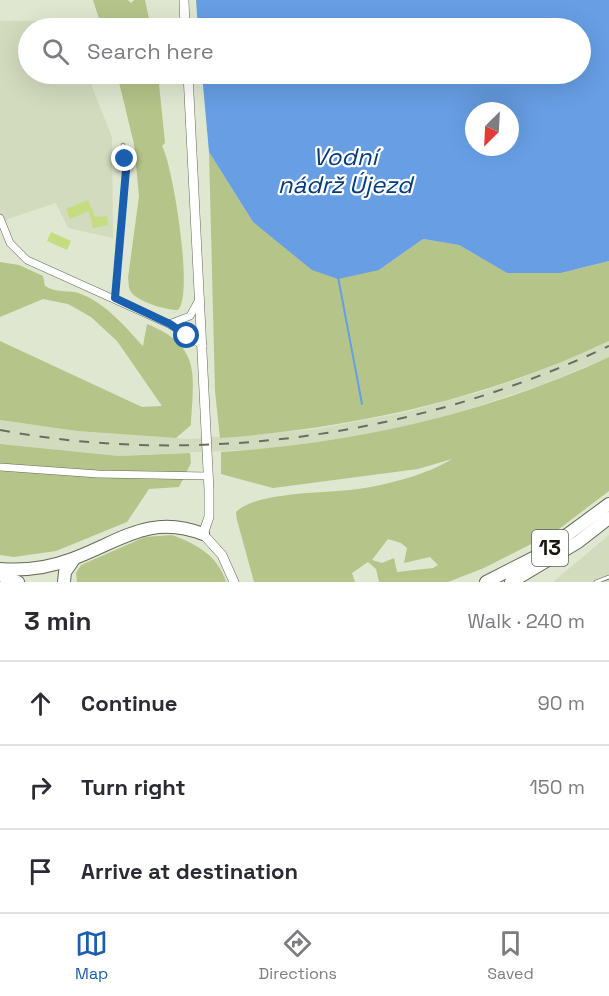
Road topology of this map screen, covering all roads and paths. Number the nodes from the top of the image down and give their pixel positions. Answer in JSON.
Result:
{"nodes":[{"id":1,"x":184,"y":0,"type":"edge"},
{"id":2,"x":185,"y":18,"type":"edge"},
{"id":3,"x":189,"y":84,"type":"edge"},
{"id":4,"x":123,"y":146,"type":"dead end"},
{"id":5,"x":0,"y":218,"type":"edge"},
{"id":6,"x":201,"y":296,"type":"junction"},
{"id":7,"x":115,"y":298,"type":"junction"},
{"id":8,"x":170,"y":324,"type":"junction"},
{"id":9,"x":203,"y":346,"type":"junction"},
{"id":10,"x":0,"y":467,"type":"edge"},
{"id":11,"x":208,"y":476,"type":"junction"},
{"id":12,"x":609,"y":504,"type":"edge"},
{"id":13,"x":609,"y":518,"type":"edge"},
{"id":14,"x":203,"y":534,"type":"junction"},
{"id":15,"x":74,"y":559,"type":"junction"},
{"id":16,"x":0,"y":569,"type":"edge"},
{"id":17,"x":0,"y":575,"type":"edge"},
{"id":18,"x":609,"y":577,"type":"edge"},
{"id":19,"x":18,"y":582,"type":"edge"},
{"id":20,"x":64,"y":582,"type":"edge"},
{"id":21,"x":234,"y":582,"type":"edge"},
{"id":22,"x":486,"y":582,"type":"edge"},
{"id":23,"x":512,"y":582,"type":"edge"},
{"id":24,"x":596,"y":582,"type":"edge"}],
"edges":[{"from":1,"to":2,"type":"street"},
{"from":3,"to":6,"type":"street"},
{"from":4,"to":7,"type":"lane"},
{"from":5,"to":7,"type":"street"},
{"from":6,"to":8,"type":"street"},
{"from":6,"to":9,"type":"street"},
{"from":7,"to":8,"type":"street"},
{"from":8,"to":9,"type":"street"},
{"from":9,"to":11,"type":"street"},
{"from":10,"to":11,"type":"street"},
{"from":11,"to":14,"type":"street"},
{"from":12,"to":22,"type":"highway","number":"13"},
{"from":13,"to":23,"type":"highway","number":"13"},
{"from":14,"to":15,"type":"highway"},
{"from":14,"to":21,"type":"street"},
{"from":15,"to":16,"type":"highway"},
{"from":15,"to":20,"type":"highway"},
{"from":17,"to":19,"type":"highway"},
{"from":18,"to":24,"type":"lane"}]}
